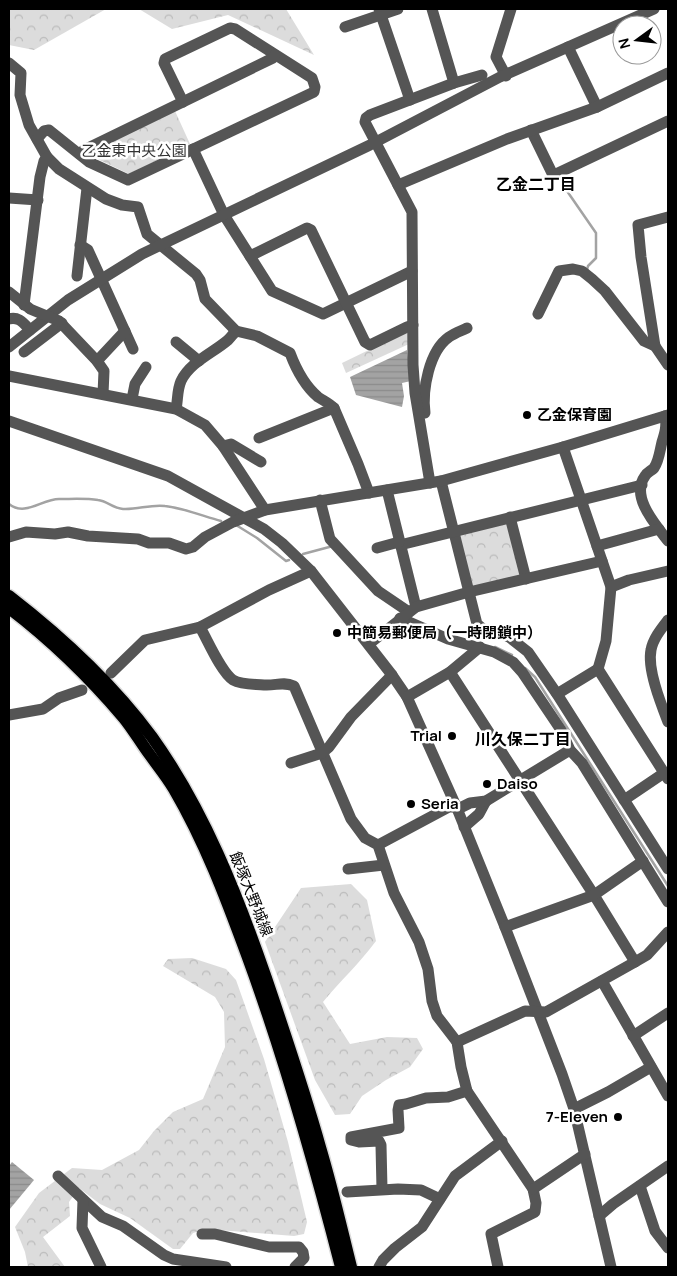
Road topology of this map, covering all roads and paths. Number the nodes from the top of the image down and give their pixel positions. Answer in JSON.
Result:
{"nodes":[{"id":1,"x":398,"y":9,"type":"edge"},
{"id":2,"x":432,"y":9,"type":"edge"},
{"id":3,"x":510,"y":9,"type":"edge"},
{"id":4,"x":654,"y":9,"type":"edge"},
{"id":5,"x":380,"y":12,"type":"edge"},
{"id":6,"x":345,"y":27,"type":"dead end"},
{"id":7,"x":568,"y":47,"type":"junction"},
{"id":8,"x":276,"y":55,"type":"junction"},
{"id":9,"x":9,"y":64,"type":"edge"},
{"id":10,"x":668,"y":74,"type":"edge"},
{"id":11,"x":482,"y":75,"type":"dead end"},
{"id":12,"x":506,"y":76,"type":"junction"},
{"id":13,"x":454,"y":83,"type":"junction"},
{"id":14,"x":410,"y":100,"type":"junction"},
{"id":15,"x":183,"y":102,"type":"junction"},
{"id":16,"x":597,"y":107,"type":"junction"},
{"id":17,"x":668,"y":121,"type":"edge"},
{"id":18,"x":531,"y":130,"type":"junction"},
{"id":19,"x":37,"y":140,"type":"junction"},
{"id":20,"x":375,"y":142,"type":"junction"},
{"id":21,"x":193,"y":150,"type":"junction"},
{"id":22,"x":80,"y":154,"type":"junction"},
{"id":23,"x":47,"y":157,"type":"junction"},
{"id":24,"x":398,"y":185,"type":"junction"},
{"id":25,"x":87,"y":188,"type":"junction"},
{"id":26,"x":9,"y":198,"type":"edge"},
{"id":27,"x":38,"y":200,"type":"junction"},
{"id":28,"x":224,"y":215,"type":"junction"},
{"id":29,"x":668,"y":217,"type":"edge"},
{"id":30,"x":80,"y":245,"type":"junction"},
{"id":31,"x":161,"y":245,"type":"junction"},
{"id":32,"x":250,"y":256,"type":"junction"},
{"id":33,"x":412,"y":271,"type":"junction"},
{"id":34,"x":77,"y":276,"type":"dead end"},
{"id":35,"x":101,"y":279,"type":"junction"},
{"id":36,"x":9,"y":292,"type":"edge"},
{"id":37,"x":346,"y":303,"type":"junction"},
{"id":38,"x":27,"y":307,"type":"junction"},
{"id":39,"x":538,"y":314,"type":"dead end"},
{"id":40,"x":9,"y":319,"type":"edge"},
{"id":41,"x":61,"y":322,"type":"junction"},
{"id":42,"x":413,"y":325,"type":"junction"},
{"id":43,"x":467,"y":328,"type":"dead end"},
{"id":44,"x":30,"y":330,"type":"junction"},
{"id":45,"x":125,"y":331,"type":"junction"},
{"id":46,"x":236,"y":331,"type":"junction"},
{"id":47,"x":176,"y":342,"type":"dead end"},
{"id":48,"x":655,"y":346,"type":"junction"},
{"id":49,"x":9,"y":347,"type":"edge"},
{"id":50,"x":133,"y":348,"type":"dead end"},
{"id":51,"x":24,"y":352,"type":"dead end"},
{"id":52,"x":96,"y":361,"type":"junction"},
{"id":53,"x":199,"y":361,"type":"junction"},
{"id":54,"x":668,"y":365,"type":"edge"},
{"id":55,"x":146,"y":367,"type":"dead end"},
{"id":56,"x":9,"y":376,"type":"edge"},
{"id":57,"x":103,"y":394,"type":"junction"},
{"id":58,"x":132,"y":399,"type":"junction"},
{"id":59,"x":334,"y":408,"type":"junction"},
{"id":60,"x":176,"y":409,"type":"junction"},
{"id":61,"x":667,"y":415,"type":"edge"},
{"id":62,"x":9,"y":421,"type":"edge"},
{"id":63,"x":259,"y":438,"type":"dead end"},
{"id":64,"x":223,"y":446,"type":"junction"},
{"id":65,"x":563,"y":447,"type":"junction"},
{"id":66,"x":261,"y":462,"type":"dead end"},
{"id":67,"x":436,"y":482,"type":"junction"},
{"id":68,"x":642,"y":485,"type":"junction"},
{"id":69,"x":387,"y":490,"type":"junction"},
{"id":70,"x":369,"y":493,"type":"junction"},
{"id":71,"x":320,"y":500,"type":"junction"},
{"id":72,"x":581,"y":500,"type":"junction"},
{"id":73,"x":266,"y":510,"type":"junction"},
{"id":74,"x":510,"y":517,"type":"junction"},
{"id":75,"x":244,"y":518,"type":"junction"},
{"id":76,"x":659,"y":529,"type":"junction"},
{"id":77,"x":454,"y":531,"type":"junction"},
{"id":78,"x":9,"y":537,"type":"edge"},
{"id":79,"x":668,"y":541,"type":"edge"},
{"id":80,"x":400,"y":543,"type":"junction"},
{"id":81,"x":597,"y":546,"type":"junction"},
{"id":82,"x":376,"y":548,"type":"dead end"},
{"id":83,"x":602,"y":561,"type":"junction"},
{"id":84,"x":311,"y":571,"type":"junction"},
{"id":85,"x":668,"y":571,"type":"edge"},
{"id":86,"x":526,"y":579,"type":"junction"},
{"id":87,"x":611,"y":587,"type":"junction"},
{"id":88,"x":469,"y":592,"type":"junction"},
{"id":89,"x":9,"y":596,"type":"edge"},
{"id":90,"x":9,"y":608,"type":"edge"},
{"id":91,"x":408,"y":612,"type":"junction"},
{"id":92,"x":668,"y":620,"type":"edge"},
{"id":93,"x":200,"y":627,"type":"junction"},
{"id":94,"x":369,"y":644,"type":"junction"},
{"id":95,"x":480,"y":647,"type":"junction"},
{"id":96,"x":598,"y":669,"type":"junction"},
{"id":97,"x":450,"y":672,"type":"junction"},
{"id":98,"x":112,"y":673,"type":"dead end"},
{"id":99,"x":392,"y":675,"type":"junction"},
{"id":100,"x":82,"y":690,"type":"dead end"},
{"id":101,"x":557,"y":694,"type":"junction"},
{"id":102,"x":407,"y":697,"type":"junction"},
{"id":103,"x":9,"y":715,"type":"edge"},
{"id":104,"x":668,"y":722,"type":"edge"},
{"id":105,"x":570,"y":750,"type":"junction"},
{"id":106,"x":322,"y":754,"type":"junction"},
{"id":107,"x":291,"y":762,"type":"dead end"},
{"id":108,"x":666,"y":776,"type":"edge"},
{"id":109,"x":520,"y":781,"type":"junction"},
{"id":110,"x":624,"y":800,"type":"junction"},
{"id":111,"x":486,"y":801,"type":"junction"},
{"id":112,"x":456,"y":806,"type":"junction"},
{"id":113,"x":464,"y":827,"type":"junction"},
{"id":114,"x":378,"y":845,"type":"junction"},
{"id":115,"x":643,"y":861,"type":"junction"},
{"id":116,"x":384,"y":865,"type":"junction"},
{"id":117,"x":348,"y":868,"type":"dead end"},
{"id":118,"x":668,"y":869,"type":"edge"},
{"id":119,"x":594,"y":895,"type":"junction"},
{"id":120,"x":668,"y":902,"type":"edge"},
{"id":121,"x":505,"y":927,"type":"junction"},
{"id":122,"x":668,"y":932,"type":"edge"},
{"id":123,"x":635,"y":962,"type":"junction"},
{"id":124,"x":602,"y":981,"type":"junction"},
{"id":125,"x":539,"y":1011,"type":"junction"},
{"id":126,"x":668,"y":1013,"type":"edge"},
{"id":127,"x":633,"y":1036,"type":"junction"},
{"id":128,"x":457,"y":1042,"type":"junction"},
{"id":129,"x":651,"y":1067,"type":"junction"},
{"id":130,"x":467,"y":1091,"type":"junction"},
{"id":131,"x":667,"y":1093,"type":"edge"},
{"id":132,"x":574,"y":1109,"type":"junction"},
{"id":133,"x":502,"y":1141,"type":"junction"},
{"id":134,"x":584,"y":1154,"type":"junction"},
{"id":135,"x":668,"y":1166,"type":"edge"},
{"id":136,"x":58,"y":1176,"type":"dead end"},
{"id":137,"x":640,"y":1186,"type":"junction"},
{"id":138,"x":532,"y":1189,"type":"junction"},
{"id":139,"x":382,"y":1190,"type":"junction"},
{"id":140,"x":347,"y":1192,"type":"dead end"},
{"id":141,"x":440,"y":1199,"type":"junction"},
{"id":142,"x":83,"y":1200,"type":"junction"},
{"id":143,"x":599,"y":1216,"type":"junction"},
{"id":144,"x":202,"y":1234,"type":"dead end"},
{"id":145,"x":668,"y":1247,"type":"edge"},
{"id":146,"x":101,"y":1267,"type":"edge"},
{"id":147,"x":226,"y":1267,"type":"edge"},
{"id":148,"x":295,"y":1267,"type":"edge"},
{"id":149,"x":341,"y":1267,"type":"edge"},
{"id":150,"x":351,"y":1267,"type":"edge"},
{"id":151,"x":379,"y":1267,"type":"edge"},
{"id":152,"x":498,"y":1267,"type":"edge"},
{"id":153,"x":611,"y":1267,"type":"edge"}],
"edges":[{"from":1,"to":5,"type":"street"},
{"from":2,"to":13,"type":"street"},
{"from":3,"to":12,"type":"street"},
{"from":4,"to":7,"type":"street"},
{"from":5,"to":6,"type":"street"},
{"from":5,"to":14,"type":"street"},
{"from":7,"to":12,"type":"street"},
{"from":7,"to":16,"type":"street"},
{"from":8,"to":15,"type":"street"},
{"from":8,"to":15,"type":"street"},
{"from":8,"to":21,"type":"street"},
{"from":9,"to":19,"type":"street"},
{"from":10,"to":16,"type":"street"},
{"from":11,"to":13,"type":"street"},
{"from":12,"to":20,"type":"street"},
{"from":13,"to":14,"type":"street"},
{"from":14,"to":20,"type":"street"},
{"from":15,"to":22,"type":"street"},
{"from":16,"to":18,"type":"street"},
{"from":17,"to":18,"type":"street"},
{"from":18,"to":24,"type":"street"},
{"from":19,"to":22,"type":"street"},
{"from":19,"to":23,"type":"street"},
{"from":20,"to":24,"type":"street"},
{"from":20,"to":28,"type":"street"},
{"from":21,"to":22,"type":"street"},
{"from":21,"to":28,"type":"street"},
{"from":23,"to":25,"type":"street"},
{"from":23,"to":27,"type":"street"},
{"from":24,"to":33,"type":"street"},
{"from":25,"to":30,"type":"street"},
{"from":25,"to":31,"type":"street"},
{"from":26,"to":27,"type":"street"},
{"from":27,"to":38,"type":"street"},
{"from":28,"to":31,"type":"street"},
{"from":28,"to":32,"type":"street"},
{"from":29,"to":48,"type":"street"},
{"from":30,"to":34,"type":"street"},
{"from":30,"to":35,"type":"street"},
{"from":31,"to":35,"type":"street"},
{"from":31,"to":46,"type":"street"},
{"from":32,"to":37,"type":"street"},
{"from":32,"to":37,"type":"street"},
{"from":33,"to":37,"type":"street"},
{"from":33,"to":42,"type":"street"},
{"from":35,"to":44,"type":"street"},
{"from":35,"to":45,"type":"street"},
{"from":36,"to":38,"type":"street"},
{"from":37,"to":42,"type":"street"},
{"from":38,"to":41,"type":"street","bridge":true},
{"from":39,"to":48,"type":"street"},
{"from":40,"to":44,"type":"street"},
{"from":41,"to":51,"type":"street"},
{"from":41,"to":52,"type":"street"},
{"from":42,"to":67,"type":"street"},
{"from":43,"to":67,"type":"street"},
{"from":44,"to":49,"type":"street"},
{"from":45,"to":50,"type":"street"},
{"from":45,"to":52,"type":"street"},
{"from":46,"to":53,"type":"street"},
{"from":46,"to":59,"type":"street"},
{"from":47,"to":53,"type":"street"},
{"from":48,"to":54,"type":"street"},
{"from":52,"to":57,"type":"street"},
{"from":53,"to":60,"type":"street"},
{"from":55,"to":58,"type":"street"},
{"from":56,"to":57,"type":"street"},
{"from":57,"to":58,"type":"street"},
{"from":58,"to":60,"type":"street"},
{"from":59,"to":63,"type":"street"},
{"from":59,"to":70,"type":"street"},
{"from":60,"to":64,"type":"street"},
{"from":61,"to":65,"type":"street"},
{"from":61,"to":68,"type":"street"},
{"from":62,"to":75,"type":"street"},
{"from":64,"to":66,"type":"street"},
{"from":64,"to":73,"type":"street"},
{"from":65,"to":67,"type":"street"},
{"from":65,"to":72,"type":"street"},
{"from":67,"to":69,"type":"street"},
{"from":67,"to":77,"type":"street"},
{"from":68,"to":72,"type":"street"},
{"from":68,"to":76,"type":"street"},
{"from":69,"to":70,"type":"street"},
{"from":69,"to":80,"type":"street"},
{"from":70,"to":71,"type":"street"},
{"from":71,"to":73,"type":"street"},
{"from":71,"to":91,"type":"street"},
{"from":72,"to":74,"type":"street"},
{"from":72,"to":81,"type":"street"},
{"from":73,"to":75,"type":"street"},
{"from":74,"to":77,"type":"street"},
{"from":74,"to":86,"type":"street"},
{"from":75,"to":78,"type":"street"},
{"from":75,"to":84,"type":"street"},
{"from":76,"to":79,"type":"street"},
{"from":76,"to":81,"type":"street"},
{"from":77,"to":80,"type":"street"},
{"from":77,"to":88,"type":"street"},
{"from":80,"to":82,"type":"street"},
{"from":80,"to":91,"type":"street"},
{"from":81,"to":83,"type":"street"},
{"from":83,"to":86,"type":"street"},
{"from":83,"to":87,"type":"street"},
{"from":84,"to":93,"type":"street"},
{"from":84,"to":94,"type":"street"},
{"from":85,"to":87,"type":"street"},
{"from":86,"to":88,"type":"street"},
{"from":87,"to":96,"type":"street"},
{"from":88,"to":91,"type":"street"},
{"from":88,"to":101,"type":"street"},
{"from":89,"to":150,"type":"main road","name":"飯塚大野城線"},
{"from":90,"to":149,"type":"main road","name":"飯塚大野城線"},
{"from":91,"to":94,"type":"street"},
{"from":91,"to":95,"type":"street"},
{"from":92,"to":104,"type":"street"},
{"from":93,"to":98,"type":"street"},
{"from":93,"to":106,"type":"street"},
{"from":94,"to":99,"type":"street"},
{"from":95,"to":97,"type":"street"},
{"from":95,"to":105,"type":"street"},
{"from":96,"to":101,"type":"street"},
{"from":96,"to":108,"type":"street"},
{"from":97,"to":102,"type":"street"},
{"from":97,"to":109,"type":"street"},
{"from":99,"to":102,"type":"street"},
{"from":99,"to":106,"type":"street"},
{"from":100,"to":103,"type":"street"},
{"from":101,"to":110,"type":"street"},
{"from":102,"to":112,"type":"street"},
{"from":105,"to":109,"type":"street"},
{"from":105,"to":115,"type":"street"},
{"from":106,"to":107,"type":"street"},
{"from":106,"to":114,"type":"street"},
{"from":108,"to":110,"type":"street"},
{"from":109,"to":111,"type":"street"},
{"from":109,"to":119,"type":"street"},
{"from":110,"to":118,"type":"street"},
{"from":111,"to":112,"type":"street"},
{"from":111,"to":113,"type":"street"},
{"from":112,"to":113,"type":"street"},
{"from":112,"to":114,"type":"street"},
{"from":113,"to":121,"type":"street"},
{"from":114,"to":116,"type":"street"},
{"from":115,"to":119,"type":"street"},
{"from":115,"to":120,"type":"street"},
{"from":116,"to":117,"type":"street"},
{"from":116,"to":128,"type":"street"},
{"from":119,"to":121,"type":"street"},
{"from":119,"to":123,"type":"street"},
{"from":121,"to":125,"type":"street"},
{"from":122,"to":123,"type":"street"},
{"from":123,"to":124,"type":"street"},
{"from":124,"to":125,"type":"street"},
{"from":124,"to":127,"type":"street"},
{"from":125,"to":128,"type":"street"},
{"from":125,"to":132,"type":"street"},
{"from":126,"to":127,"type":"street"},
{"from":127,"to":129,"type":"street"},
{"from":128,"to":130,"type":"street"},
{"from":129,"to":131,"type":"street"},
{"from":129,"to":132,"type":"street"},
{"from":130,"to":133,"type":"street"},
{"from":130,"to":139,"type":"street"},
{"from":132,"to":134,"type":"street"},
{"from":133,"to":138,"type":"street"},
{"from":133,"to":141,"type":"street"},
{"from":134,"to":138,"type":"street"},
{"from":134,"to":143,"type":"street"},
{"from":135,"to":137,"type":"street"},
{"from":136,"to":142,"type":"street"},
{"from":137,"to":143,"type":"street"},
{"from":137,"to":145,"type":"street"},
{"from":138,"to":152,"type":"street"},
{"from":139,"to":140,"type":"street"},
{"from":139,"to":141,"type":"street"},
{"from":141,"to":151,"type":"street"},
{"from":142,"to":146,"type":"street"},
{"from":142,"to":147,"type":"street"},
{"from":143,"to":153,"type":"street"},
{"from":144,"to":148,"type":"street"}]}
